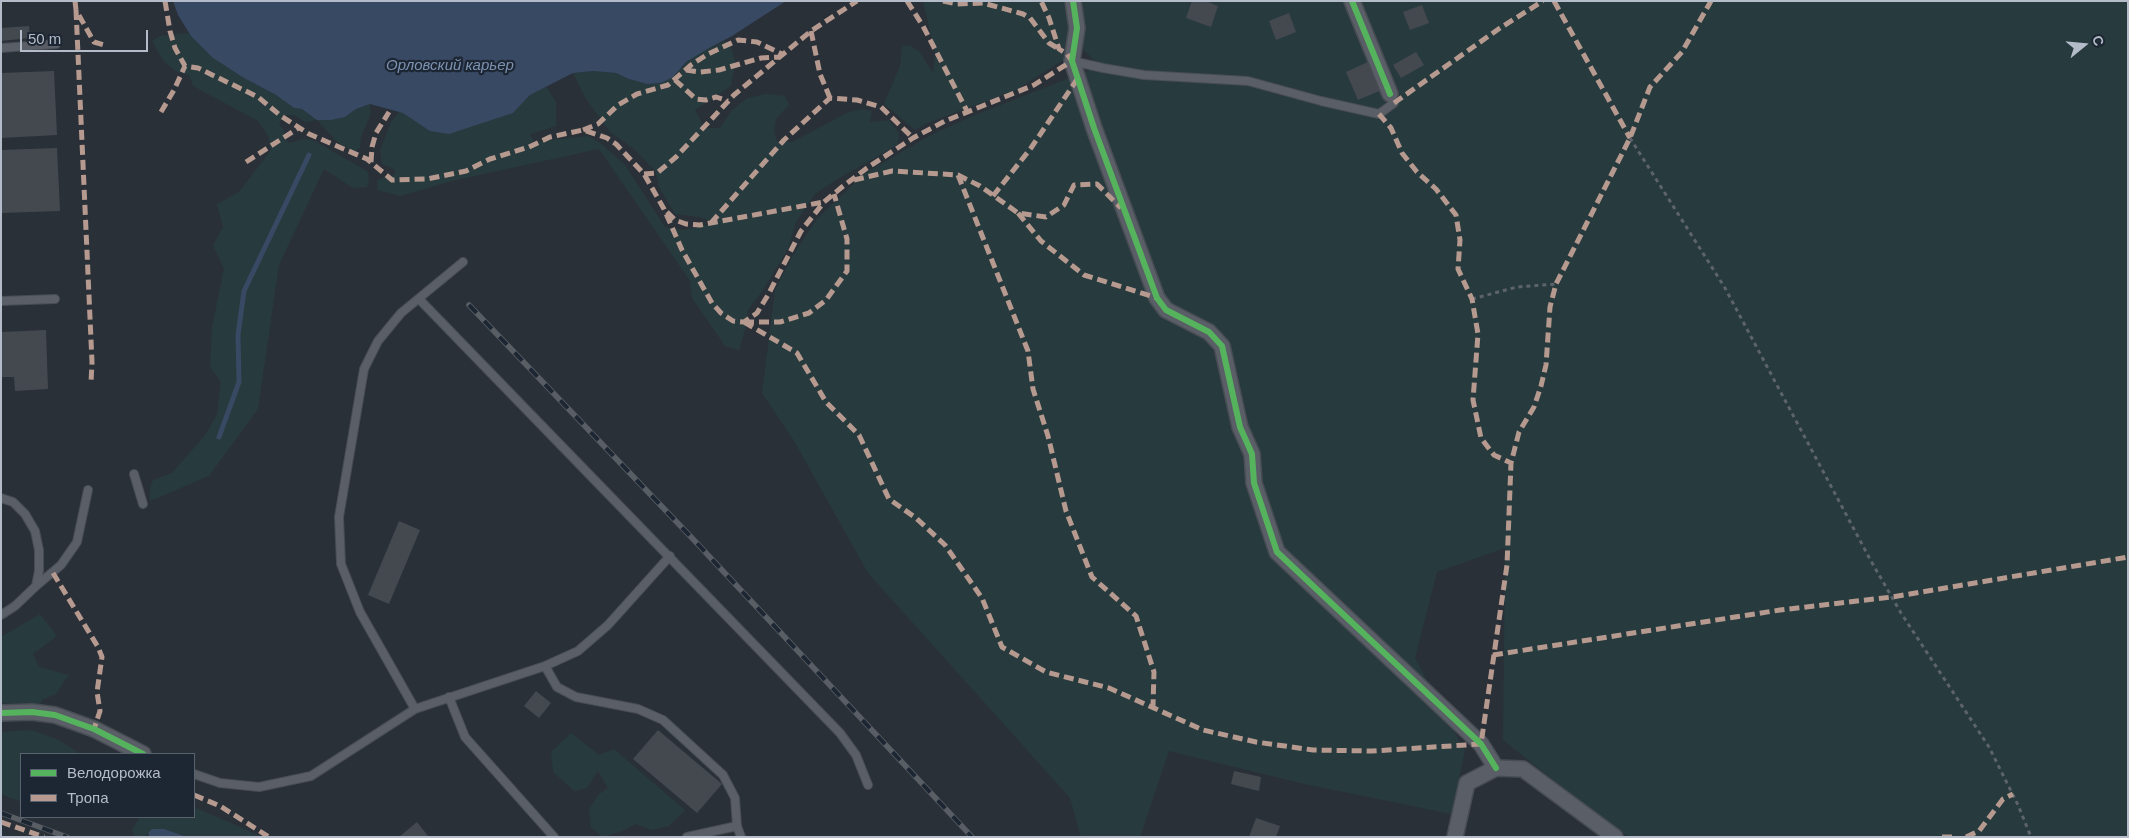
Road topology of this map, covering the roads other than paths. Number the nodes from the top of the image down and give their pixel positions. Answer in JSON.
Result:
{"nodes":[{"id":1,"x":1073,"y":1,"type":"edge"},
{"id":2,"x":1352,"y":1,"type":"edge"},
{"id":3,"x":56,"y":44,"type":"dead end"},
{"id":4,"x":1,"y":48,"type":"edge"},
{"id":5,"x":1072,"y":61,"type":"junction"},
{"id":6,"x":1390,"y":94,"type":"joint"},
{"id":7,"x":463,"y":262,"type":"dead end"},
{"id":8,"x":419,"y":298,"type":"junction"},
{"id":9,"x":55,"y":299,"type":"dead end"},
{"id":10,"x":1,"y":302,"type":"edge"},
{"id":11,"x":134,"y":474,"type":"dead end"},
{"id":12,"x":88,"y":490,"type":"dead end"},
{"id":13,"x":1,"y":498,"type":"edge"},
{"id":14,"x":143,"y":504,"type":"dead end"},
{"id":15,"x":670,"y":556,"type":"junction"},
{"id":16,"x":36,"y":586,"type":"junction"},
{"id":17,"x":1,"y":616,"type":"edge"},
{"id":18,"x":545,"y":666,"type":"junction"},
{"id":19,"x":449,"y":697,"type":"junction"},
{"id":20,"x":415,"y":709,"type":"junction"},
{"id":21,"x":1,"y":713,"type":"edge"},
{"id":22,"x":141,"y":753,"type":"edge"},
{"id":23,"x":1496,"y":768,"type":"junction"},
{"id":24,"x":195,"y":774,"type":"edge"},
{"id":25,"x":868,"y":785,"type":"dead end"},
{"id":26,"x":737,"y":826,"type":"junction"},
{"id":27,"x":554,"y":837,"type":"edge"},
{"id":28,"x":687,"y":837,"type":"edge"},
{"id":29,"x":741,"y":837,"type":"edge"},
{"id":30,"x":1455,"y":837,"type":"edge"},
{"id":31,"x":1615,"y":837,"type":"edge"}],
"edges":[{"from":1,"to":5,"type":"street"},
{"from":2,"to":6,"type":"street"},
{"from":3,"to":4,"type":"lane"},
{"from":5,"to":6,"type":"lane"},
{"from":5,"to":23,"type":"street"},
{"from":7,"to":8,"type":"lane"},
{"from":8,"to":15,"type":"lane"},
{"from":8,"to":20,"type":"lane"},
{"from":9,"to":10,"type":"lane"},
{"from":11,"to":14,"type":"lane"},
{"from":12,"to":16,"type":"lane"},
{"from":13,"to":16,"type":"lane"},
{"from":15,"to":18,"type":"lane"},
{"from":15,"to":25,"type":"lane"},
{"from":16,"to":17,"type":"lane"},
{"from":18,"to":19,"type":"lane"},
{"from":18,"to":26,"type":"lane"},
{"from":19,"to":20,"type":"lane"},
{"from":19,"to":27,"type":"lane"},
{"from":20,"to":24,"type":"lane"},
{"from":21,"to":22,"type":"street"},
{"from":23,"to":30,"type":"street"},
{"from":23,"to":31,"type":"street"},
{"from":26,"to":28,"type":"lane"},
{"from":26,"to":29,"type":"lane"}]}
